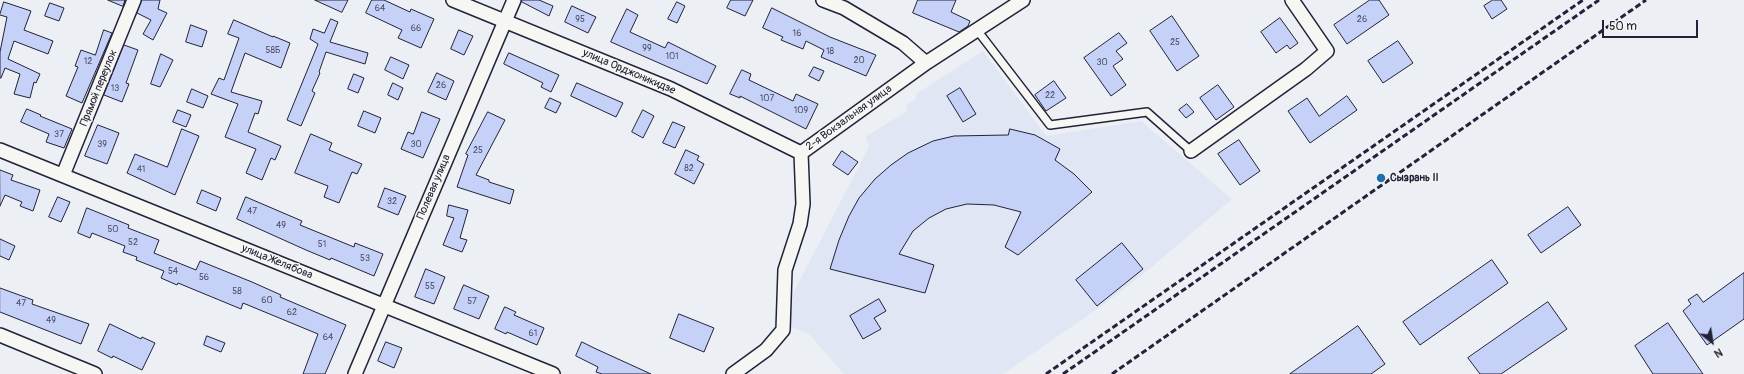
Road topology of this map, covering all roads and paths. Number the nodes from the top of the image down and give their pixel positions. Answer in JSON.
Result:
{"nodes":[{"id":1,"x":134,"y":0,"type":"edge"},
{"id":2,"x":452,"y":0,"type":"edge"},
{"id":3,"x":514,"y":0,"type":"edge"},
{"id":4,"x":823,"y":0,"type":"edge"},
{"id":5,"x":1023,"y":0,"type":"edge"},
{"id":6,"x":1292,"y":0,"type":"edge"},
{"id":7,"x":505,"y":22,"type":"junction"},
{"id":8,"x":978,"y":30,"type":"junction"},
{"id":9,"x":926,"y":63,"type":"junction"},
{"id":10,"x":0,"y":150,"type":"edge"},
{"id":11,"x":1191,"y":151,"type":"joint"},
{"id":12,"x":801,"y":153,"type":"junction"},
{"id":13,"x":63,"y":175,"type":"junction"},
{"id":14,"x":384,"y":305,"type":"junction"},
{"id":15,"x":0,"y":335,"type":"edge"},
{"id":16,"x":95,"y":374,"type":"edge"},
{"id":17,"x":354,"y":374,"type":"edge"},
{"id":18,"x":553,"y":374,"type":"edge"},
{"id":19,"x":733,"y":374,"type":"edge"}],
"edges":[{"from":1,"to":13,"type":"street","name":"Прямой переулок"},
{"from":2,"to":7,"type":"street","name":"улица Орджоникидзе"},
{"from":3,"to":7,"type":"street","name":"Полевая улица"},
{"from":4,"to":9,"type":"street"},
{"from":5,"to":8,"type":"street","name":"2-я Вокзальная улица"},
{"from":6,"to":11,"type":"street"},
{"from":7,"to":12,"type":"street","name":"улица Орджоникидзе"},
{"from":7,"to":14,"type":"street","name":"Полевая улица"},
{"from":8,"to":9,"type":"street","name":"2-я Вокзальная улица"},
{"from":8,"to":11,"type":"lane"},
{"from":9,"to":12,"type":"street","name":"2-я Вокзальная улица"},
{"from":10,"to":13,"type":"street","name":"улица Желябова"},
{"from":12,"to":19,"type":"street","name":"2-я Вокзальная улица"},
{"from":13,"to":14,"type":"street","name":"улица Желябова"},
{"from":14,"to":17,"type":"street","name":"Полевая улица"},
{"from":14,"to":18,"type":"street","name":"улица Желябова"},
{"from":15,"to":16,"type":"street"}]}
